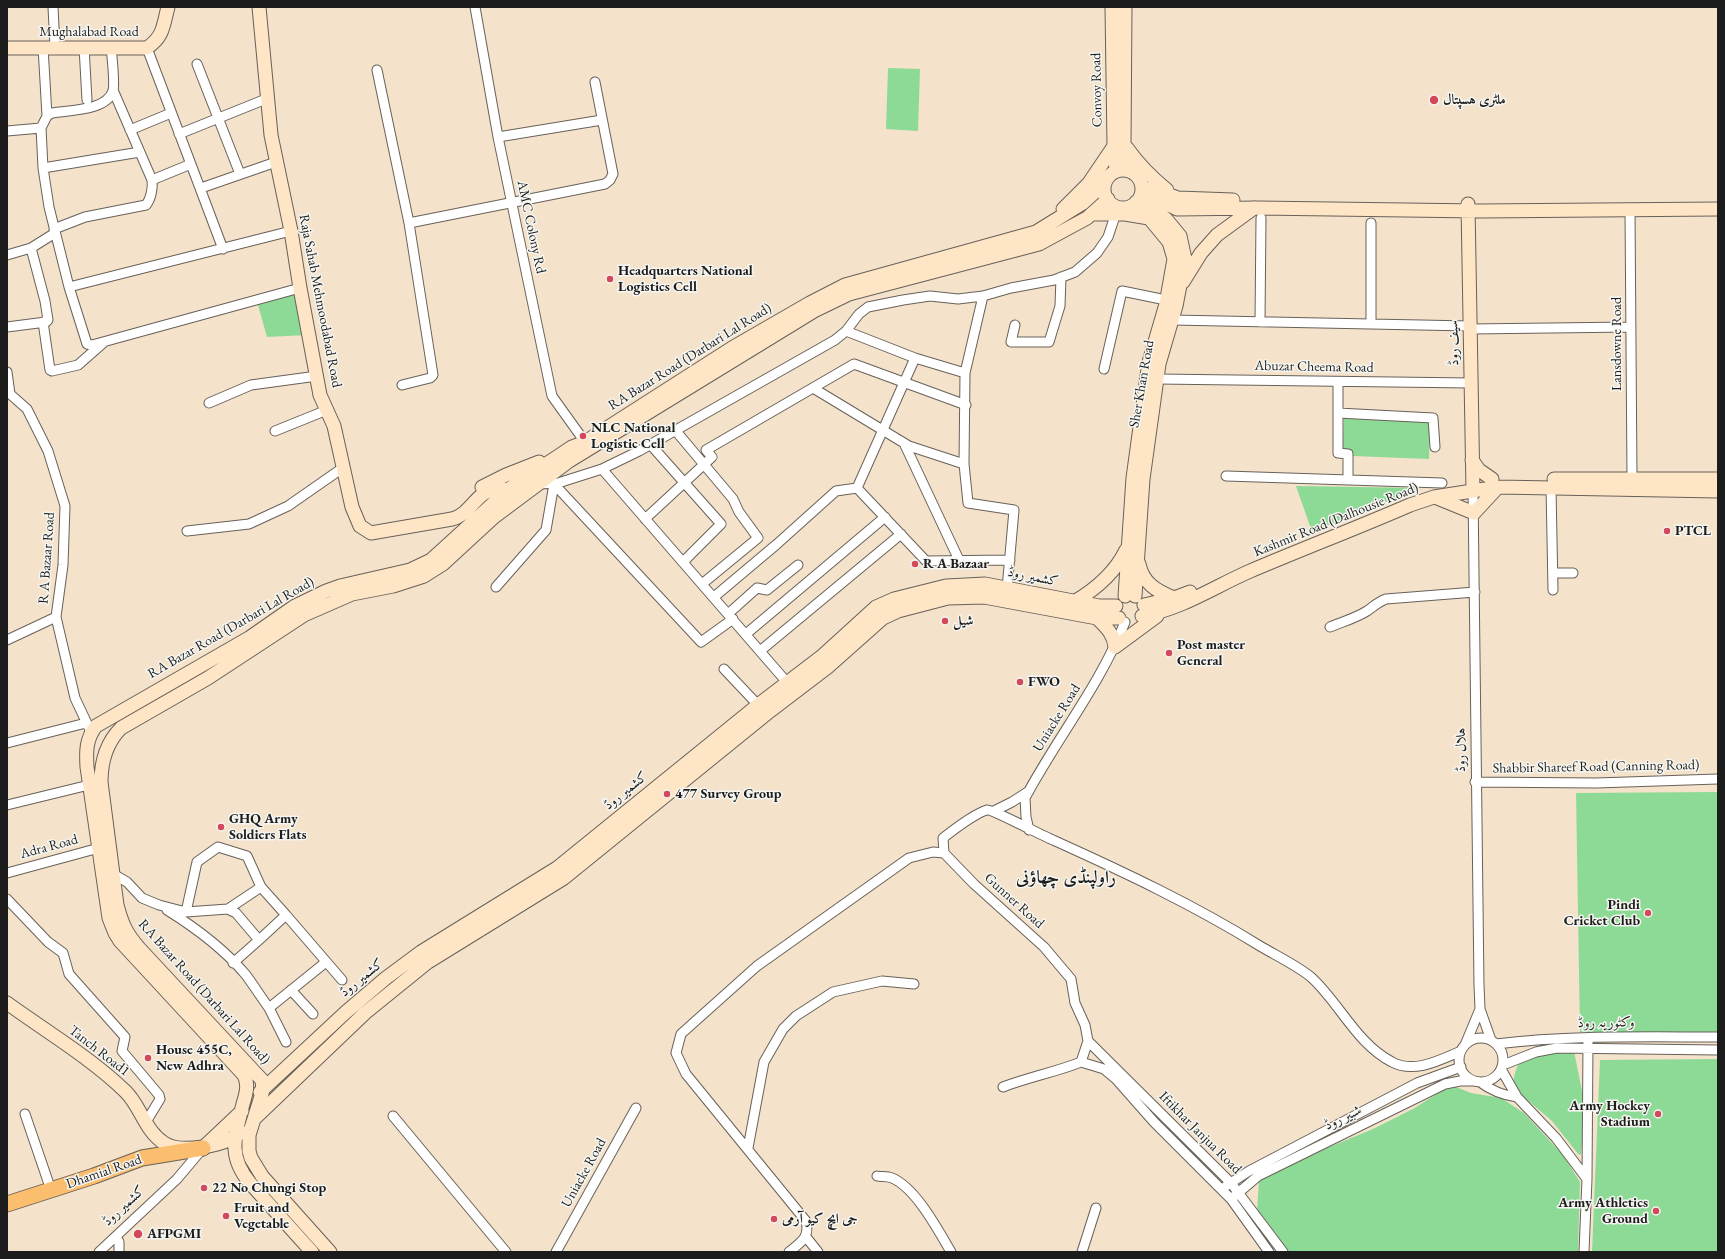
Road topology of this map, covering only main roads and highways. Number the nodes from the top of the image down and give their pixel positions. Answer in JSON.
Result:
{"nodes":[{"id":1,"x":203,"y":1148,"type":"road end"},
{"id":2,"x":7,"y":1204,"type":"edge"}],
"edges":[{"from":1,"to":2,"type":"main road","name":"Dhamial Road"}]}
